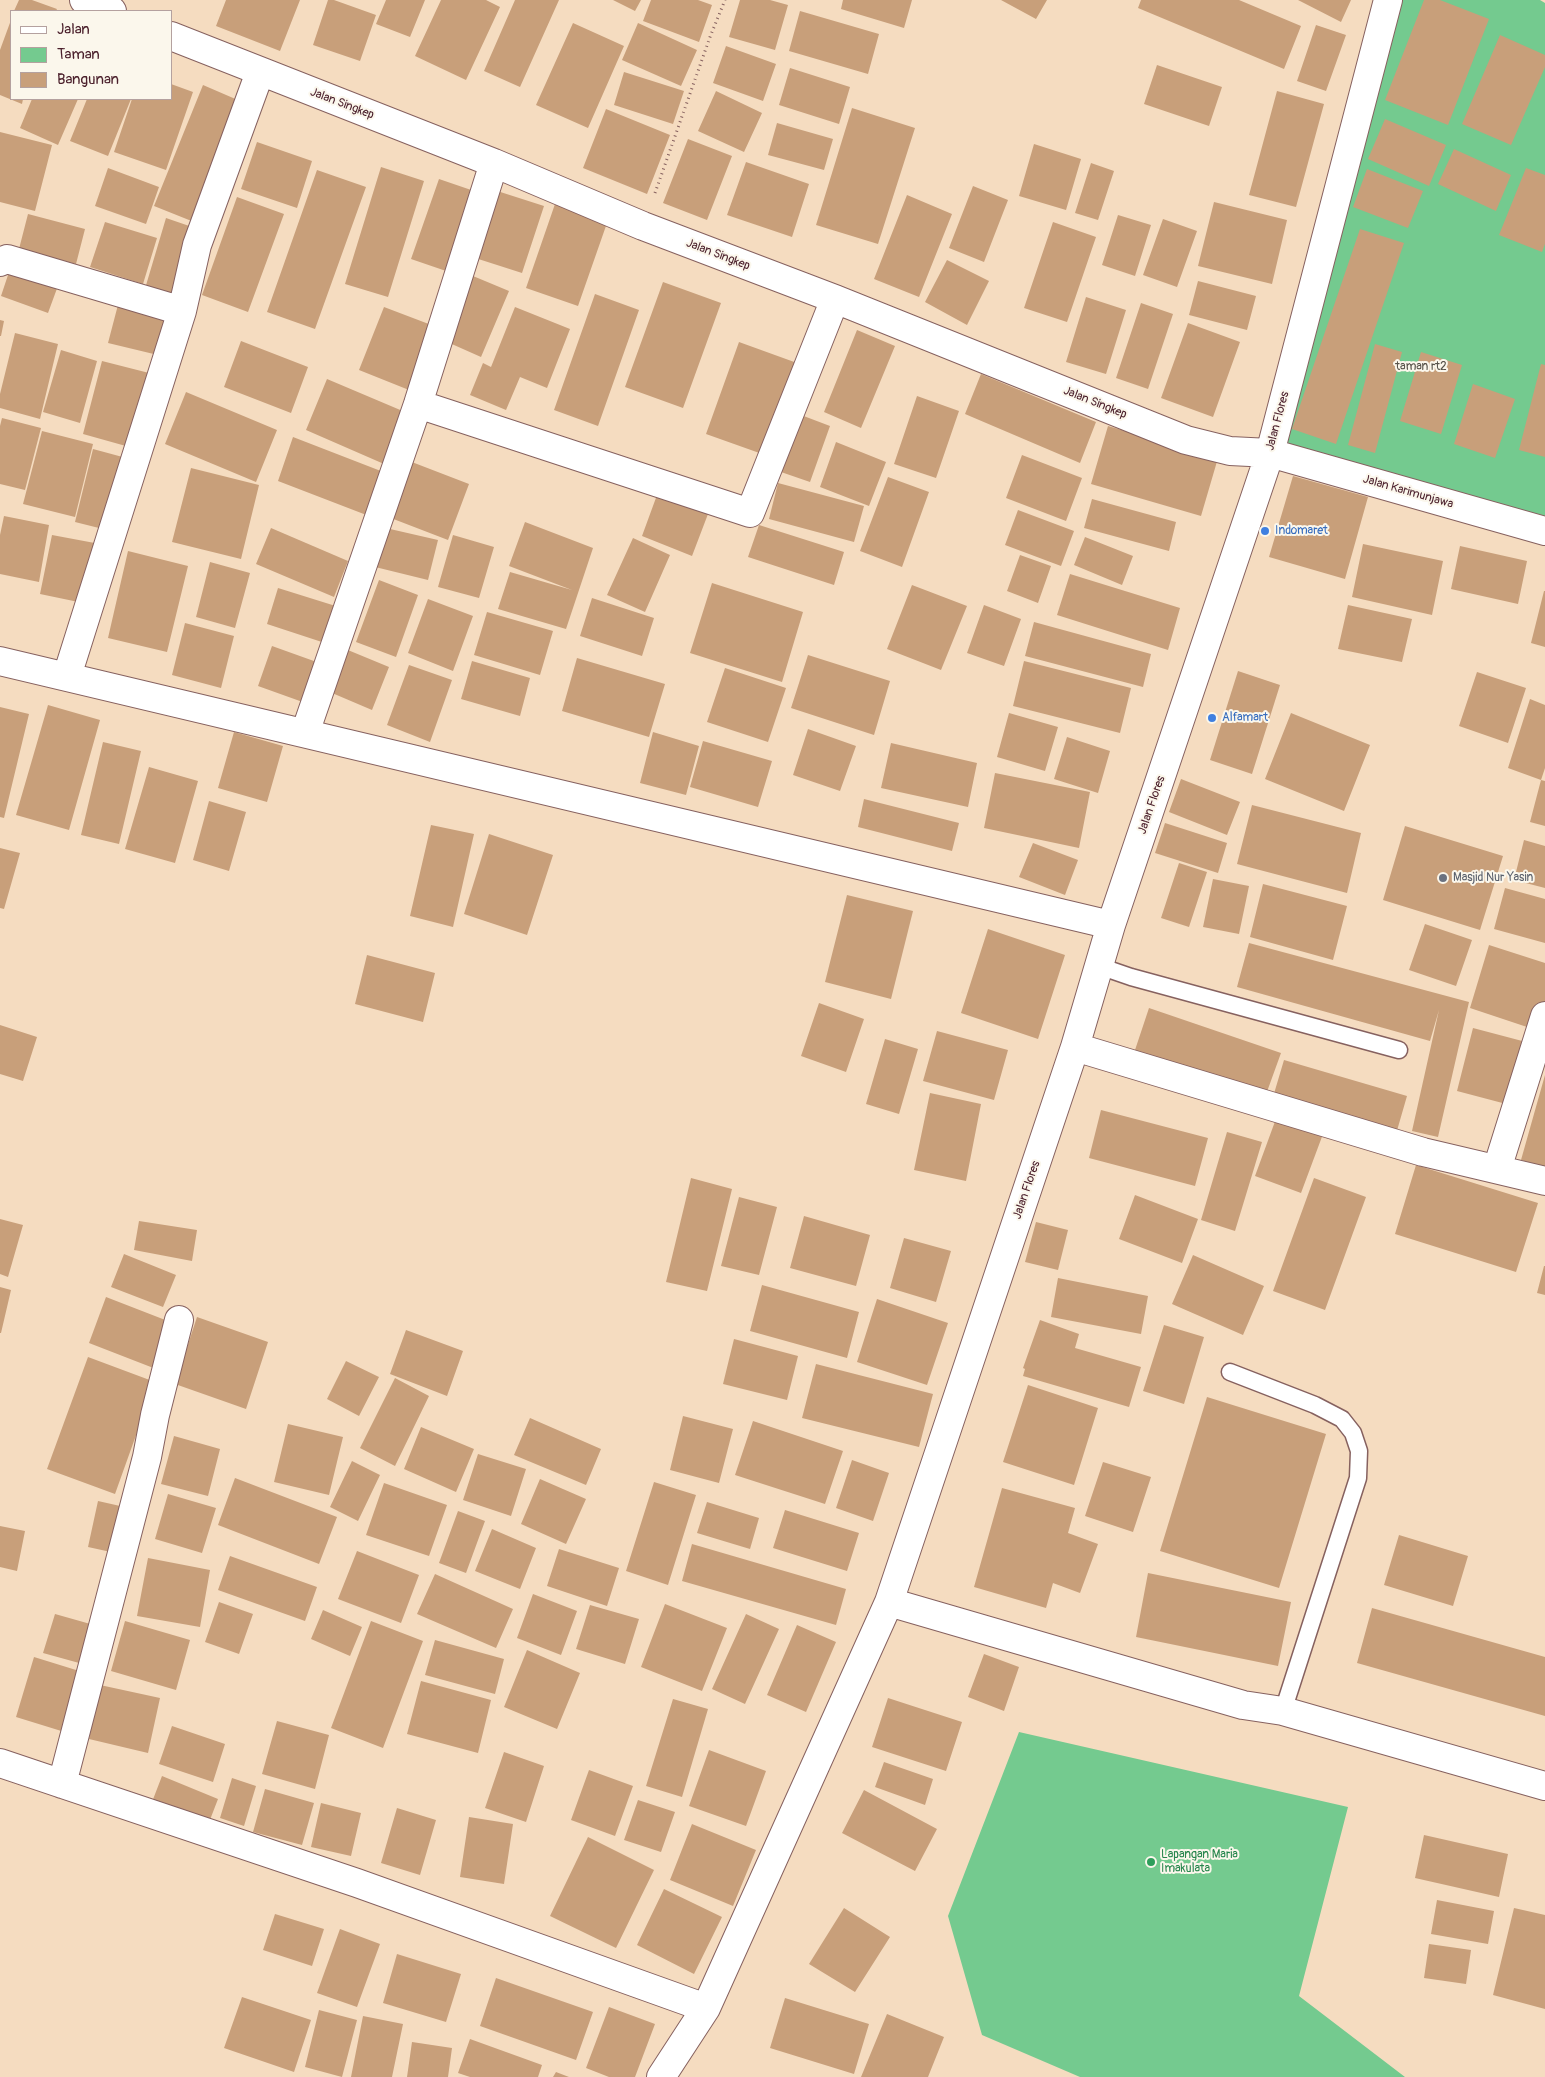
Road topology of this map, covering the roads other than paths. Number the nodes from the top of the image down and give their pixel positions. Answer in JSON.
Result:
{"nodes":[{"id":1,"x":84,"y":0,"type":"edge"},
{"id":2,"x":1388,"y":0,"type":"edge"},
{"id":3,"x":109,"y":10,"type":"edge"},
{"id":4,"x":172,"y":36,"type":"edge"},
{"id":5,"x":260,"y":72,"type":"junction"},
{"id":6,"x":494,"y":163,"type":"junction"},
{"id":7,"x":0,"y":262,"type":"edge"},
{"id":8,"x":835,"y":299,"type":"junction"},
{"id":9,"x":182,"y":311,"type":"junction"},
{"id":10,"x":418,"y":404,"type":"junction"},
{"id":11,"x":1270,"y":453,"type":"junction"},
{"id":12,"x":1545,"y":531,"type":"edge"},
{"id":13,"x":0,"y":661,"type":"edge"},
{"id":14,"x":67,"y":676,"type":"junction"},
{"id":15,"x":305,"y":733,"type":"junction"},
{"id":16,"x":1111,"y":925,"type":"junction"},
{"id":17,"x":1099,"y":966,"type":"junction"},
{"id":18,"x":1545,"y":1016,"type":"edge"},
{"id":19,"x":1075,"y":1046,"type":"junction"},
{"id":20,"x":1400,"y":1050,"type":"dead end"},
{"id":21,"x":1497,"y":1169,"type":"junction"},
{"id":22,"x":1545,"y":1181,"type":"edge"},
{"id":23,"x":179,"y":1320,"type":"dead end"},
{"id":24,"x":1230,"y":1372,"type":"dead end"},
{"id":25,"x":889,"y":1602,"type":"junction"},
{"id":26,"x":1283,"y":1711,"type":"junction"},
{"id":27,"x":0,"y":1763,"type":"edge"},
{"id":28,"x":62,"y":1784,"type":"junction"},
{"id":29,"x":1545,"y":1786,"type":"edge"},
{"id":30,"x":706,"y":2008,"type":"junction"},
{"id":31,"x":661,"y":2077,"type":"edge"}],
"edges":[{"from":1,"to":3,"type":"street"},
{"from":2,"to":11,"type":"street","name":"Jalan Flores"},
{"from":4,"to":5,"type":"street","name":"Jalan Singkep"},
{"from":5,"to":6,"type":"street","name":"Jalan Singkep"},
{"from":5,"to":9,"type":"street"},
{"from":6,"to":8,"type":"street","name":"Jalan Singkep"},
{"from":6,"to":10,"type":"street"},
{"from":7,"to":9,"type":"street"},
{"from":8,"to":10,"type":"street"},
{"from":8,"to":11,"type":"street","name":"Jalan Singkep"},
{"from":9,"to":14,"type":"street"},
{"from":10,"to":15,"type":"street"},
{"from":11,"to":12,"type":"street","name":"Jalan Karimunjawa"},
{"from":11,"to":16,"type":"street","name":"Jalan Flores"},
{"from":13,"to":14,"type":"street"},
{"from":14,"to":15,"type":"street"},
{"from":15,"to":16,"type":"street"},
{"from":16,"to":17,"type":"street","name":"Jalan Flores"},
{"from":17,"to":19,"type":"street","name":"Jalan Flores"},
{"from":17,"to":20,"type":"lane"},
{"from":18,"to":21,"type":"street"},
{"from":19,"to":21,"type":"street"},
{"from":19,"to":25,"type":"street","name":"Jalan Flores"},
{"from":21,"to":22,"type":"street"},
{"from":23,"to":28,"type":"street"},
{"from":24,"to":26,"type":"lane"},
{"from":25,"to":26,"type":"street"},
{"from":25,"to":30,"type":"street","name":"Jalan Flores"},
{"from":26,"to":29,"type":"street"},
{"from":27,"to":28,"type":"street"},
{"from":28,"to":30,"type":"street"},
{"from":30,"to":31,"type":"street","name":"Jalan Flores"}]}
